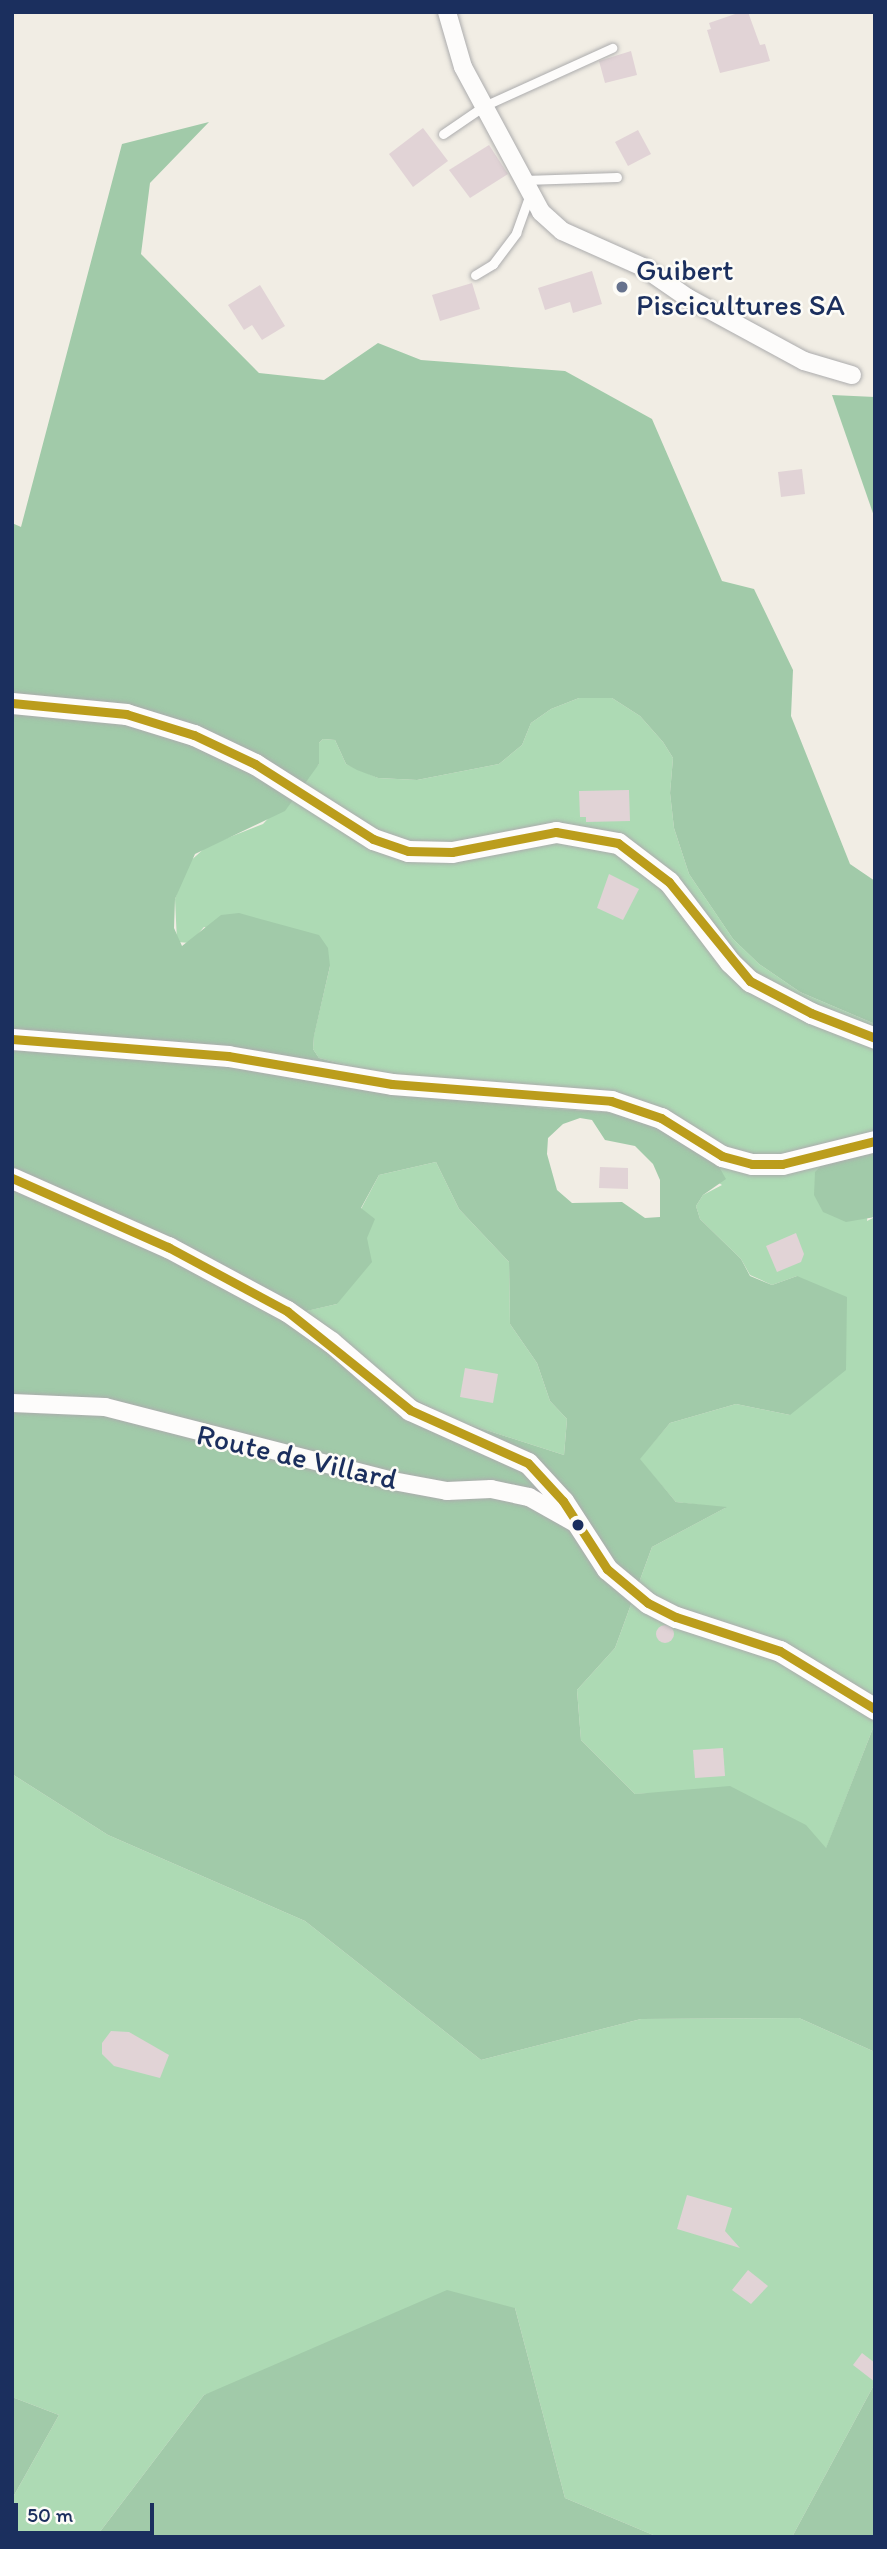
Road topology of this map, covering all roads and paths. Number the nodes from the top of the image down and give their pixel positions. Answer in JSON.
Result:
{"nodes":[{"id":1,"x":447,"y":12,"type":"edge"},
{"id":2,"x":612,"y":48,"type":"dead end"},
{"id":3,"x":484,"y":106,"type":"junction"},
{"id":4,"x":443,"y":134,"type":"dead end"},
{"id":5,"x":617,"y":177,"type":"dead end"},
{"id":6,"x":527,"y":186,"type":"junction"},
{"id":7,"x":475,"y":275,"type":"dead end"},
{"id":8,"x":852,"y":375,"type":"dead end"},
{"id":9,"x":12,"y":703,"type":"edge"},
{"id":10,"x":875,"y":1038,"type":"edge"},
{"id":11,"x":12,"y":1039,"type":"edge"},
{"id":12,"x":875,"y":1141,"type":"edge"},
{"id":13,"x":12,"y":1178,"type":"edge"},
{"id":14,"x":12,"y":1403,"type":"edge"},
{"id":15,"x":577,"y":1524,"type":"junction"},
{"id":16,"x":875,"y":1709,"type":"edge"}],
"edges":[{"from":1,"to":3,"type":"street"},
{"from":2,"to":3,"type":"lane"},
{"from":3,"to":4,"type":"lane"},
{"from":3,"to":6,"type":"street"},
{"from":5,"to":6,"type":"lane"},
{"from":6,"to":7,"type":"lane"},
{"from":6,"to":8,"type":"street"},
{"from":9,"to":10,"type":"street"},
{"from":11,"to":12,"type":"street"},
{"from":13,"to":15,"type":"street","name":"Route de Villard"},
{"from":14,"to":15,"type":"street","name":"Route de Villard"},
{"from":15,"to":16,"type":"street","name":"Route de Villard"}]}
